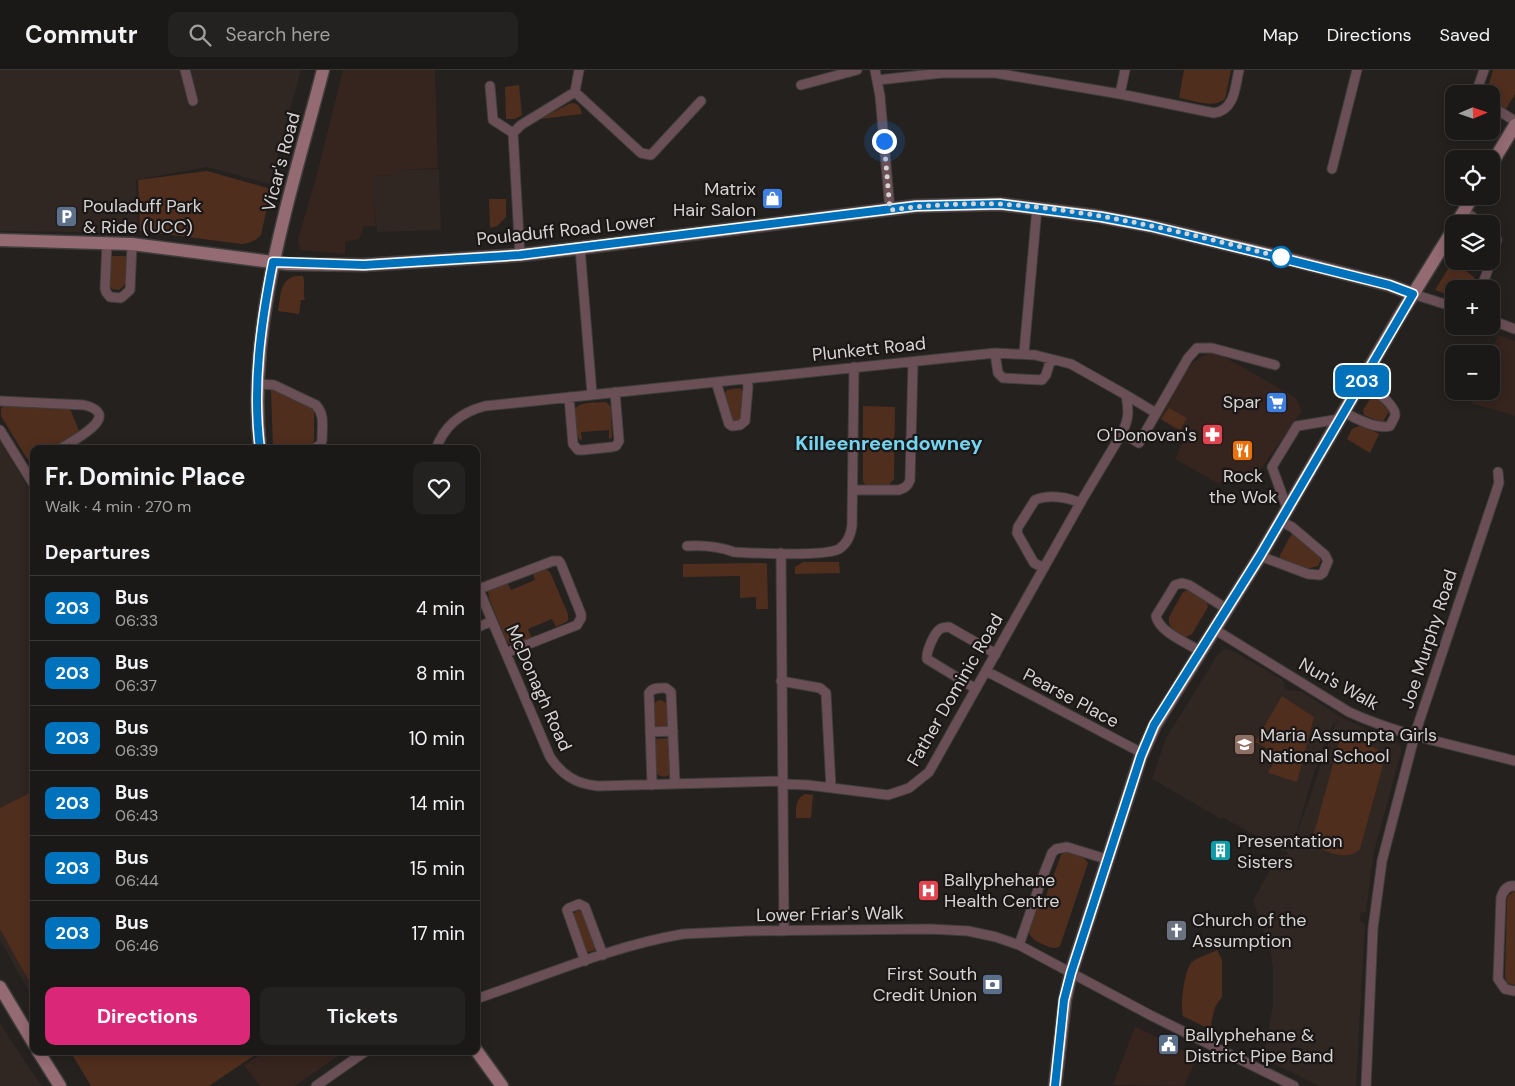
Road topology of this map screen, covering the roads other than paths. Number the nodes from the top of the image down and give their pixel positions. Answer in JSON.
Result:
{"nodes":[{"id":1,"x":185,"y":70,"type":"edge"},
{"id":2,"x":323,"y":70,"type":"edge"},
{"id":3,"x":579,"y":70,"type":"edge"},
{"id":4,"x":857,"y":70,"type":"edge"},
{"id":5,"x":876,"y":70,"type":"edge"},
{"id":6,"x":1125,"y":70,"type":"edge"},
{"id":7,"x":1239,"y":70,"type":"edge"},
{"id":8,"x":1357,"y":70,"type":"edge"},
{"id":9,"x":1484,"y":70,"type":"edge"},
{"id":10,"x":995,"y":71,"type":"edge"},
{"id":11,"x":926,"y":72,"type":"edge"},
{"id":12,"x":878,"y":80,"type":"junction"},
{"id":13,"x":801,"y":85,"type":"dead end"},
{"id":14,"x":1480,"y":85,"type":"edge"},
{"id":15,"x":490,"y":86,"type":"dead end"},
{"id":16,"x":575,"y":92,"type":"junction"},
{"id":17,"x":1120,"y":94,"type":"junction"},
{"id":18,"x":193,"y":101,"type":"dead end"},
{"id":19,"x":701,"y":101,"type":"dead end"},
{"id":20,"x":1500,"y":112,"type":"edge"},
{"id":21,"x":1515,"y":121,"type":"edge"},
{"id":22,"x":1515,"y":125,"type":"edge"},
{"id":23,"x":513,"y":133,"type":"junction"},
{"id":24,"x":1500,"y":150,"type":"edge"},
{"id":25,"x":1332,"y":169,"type":"dead end"},
{"id":26,"x":1467,"y":205,"type":"edge"},
{"id":27,"x":1037,"y":208,"type":"junction"},
{"id":28,"x":890,"y":210,"type":"junction"},
{"id":29,"x":1464,"y":211,"type":"junction"},
{"id":30,"x":1462,"y":215,"type":"edge"},
{"id":31,"x":1470,"y":215,"type":"edge"},
{"id":32,"x":0,"y":240,"type":"edge"},
{"id":33,"x":1445,"y":242,"type":"edge"},
{"id":34,"x":107,"y":243,"type":"junction"},
{"id":35,"x":132,"y":244,"type":"junction"},
{"id":36,"x":580,"y":248,"type":"junction"},
{"id":37,"x":520,"y":255,"type":"junction"},
{"id":38,"x":273,"y":262,"type":"junction"},
{"id":39,"x":1413,"y":294,"type":"junction"},
{"id":40,"x":1445,"y":304,"type":"edge"},
{"id":41,"x":1500,"y":323,"type":"edge"},
{"id":42,"x":1515,"y":329,"type":"edge"},
{"id":43,"x":995,"y":353,"type":"junction"},
{"id":44,"x":1024,"y":353,"type":"junction"},
{"id":45,"x":1051,"y":359,"type":"junction"},
{"id":46,"x":913,"y":362,"type":"junction"},
{"id":47,"x":1275,"y":365,"type":"dead end"},
{"id":48,"x":854,"y":367,"type":"junction"},
{"id":49,"x":747,"y":379,"type":"junction"},
{"id":50,"x":1362,"y":380,"type":"junction"},
{"id":51,"x":716,"y":382,"type":"junction"},
{"id":52,"x":257,"y":384,"type":"junction"},
{"id":53,"x":615,"y":392,"type":"junction"},
{"id":54,"x":592,"y":394,"type":"junction"},
{"id":55,"x":1126,"y":396,"type":"junction"},
{"id":56,"x":568,"y":397,"type":"junction"},
{"id":57,"x":0,"y":400,"type":"edge"},
{"id":58,"x":1156,"y":413,"type":"junction"},
{"id":59,"x":1342,"y":415,"type":"junction"},
{"id":60,"x":0,"y":430,"type":"edge"},
{"id":61,"x":1122,"y":433,"type":"junction"},
{"id":62,"x":66,"y":445,"type":"edge"},
{"id":63,"x":260,"y":445,"type":"edge"},
{"id":64,"x":320,"y":445,"type":"edge"},
{"id":65,"x":438,"y":445,"type":"edge"},
{"id":66,"x":30,"y":469,"type":"edge"},
{"id":67,"x":1498,"y":472,"type":"dead end"},
{"id":68,"x":852,"y":490,"type":"junction"},
{"id":69,"x":1080,"y":503,"type":"junction"},
{"id":70,"x":1287,"y":508,"type":"junction"},
{"id":71,"x":1280,"y":520,"type":"junction"},
{"id":72,"x":687,"y":546,"type":"dead end"},
{"id":73,"x":781,"y":553,"type":"junction"},
{"id":74,"x":1260,"y":556,"type":"junction"},
{"id":75,"x":1044,"y":568,"type":"junction"},
{"id":76,"x":480,"y":585,"type":"edge"},
{"id":77,"x":480,"y":593,"type":"edge"},
{"id":78,"x":1227,"y":609,"type":"junction"},
{"id":79,"x":492,"y":621,"type":"junction"},
{"id":80,"x":480,"y":626,"type":"edge"},
{"id":81,"x":1214,"y":629,"type":"junction"},
{"id":82,"x":1200,"y":651,"type":"junction"},
{"id":83,"x":506,"y":653,"type":"junction"},
{"id":84,"x":996,"y":654,"type":"junction"},
{"id":85,"x":986,"y":671,"type":"junction"},
{"id":86,"x":782,"y":681,"type":"junction"},
{"id":87,"x":976,"y":689,"type":"junction"},
{"id":88,"x":673,"y":731,"type":"junction"},
{"id":89,"x":650,"y":732,"type":"junction"},
{"id":90,"x":1415,"y":734,"type":"junction"},
{"id":91,"x":1142,"y":753,"type":"junction"},
{"id":92,"x":1515,"y":761,"type":"edge"},
{"id":93,"x":782,"y":782,"type":"junction"},
{"id":94,"x":674,"y":784,"type":"junction"},
{"id":95,"x":652,"y":785,"type":"junction"},
{"id":96,"x":831,"y":788,"type":"junction"},
{"id":97,"x":1106,"y":860,"type":"junction"},
{"id":98,"x":1515,"y":886,"type":"edge"},
{"id":99,"x":784,"y":931,"type":"junction"},
{"id":100,"x":1019,"y":945,"type":"junction"},
{"id":101,"x":603,"y":955,"type":"junction"},
{"id":102,"x":585,"y":961,"type":"junction"},
{"id":103,"x":1071,"y":973,"type":"junction"},
{"id":104,"x":0,"y":987,"type":"edge"},
{"id":105,"x":1515,"y":991,"type":"edge"},
{"id":106,"x":480,"y":998,"type":"edge"},
{"id":107,"x":30,"y":1037,"type":"edge"},
{"id":108,"x":41,"y":1055,"type":"edge"},
{"id":109,"x":360,"y":1055,"type":"edge"},
{"id":110,"x":480,"y":1055,"type":"edge"},
{"id":111,"x":60,"y":1086,"type":"edge"},
{"id":112,"x":316,"y":1086,"type":"edge"},
{"id":113,"x":502,"y":1086,"type":"edge"},
{"id":114,"x":1055,"y":1086,"type":"edge"},
{"id":115,"x":1294,"y":1086,"type":"edge"},
{"id":116,"x":1366,"y":1086,"type":"edge"}],
"edges":[{"from":1,"to":18,"type":"street"},
{"from":2,"to":38,"type":"street","name":"Vicar's Road"},
{"from":3,"to":16,"type":"street"},
{"from":4,"to":13,"type":"street"},
{"from":5,"to":12,"type":"street"},
{"from":6,"to":17,"type":"street"},
{"from":7,"to":17,"type":"street"},
{"from":8,"to":25,"type":"street"},
{"from":9,"to":14,"type":"street"},
{"from":10,"to":11,"type":"street"},
{"from":10,"to":17,"type":"street"},
{"from":11,"to":12,"type":"street"},
{"from":12,"to":28,"type":"street"},
{"from":15,"to":23,"type":"street"},
{"from":16,"to":19,"type":"street"},
{"from":16,"to":23,"type":"street"},
{"from":20,"to":21,"type":"street"},
{"from":22,"to":24,"type":"street"},
{"from":23,"to":37,"type":"street"},
{"from":26,"to":29,"type":"street"},
{"from":27,"to":28,"type":"street","name":"Pouladuff Road Lower"},
{"from":27,"to":39,"type":"street","name":"Pouladuff Road Lower"},
{"from":27,"to":44,"type":"street"},
{"from":28,"to":36,"type":"street","name":"Pouladuff Road Lower"},
{"from":29,"to":30,"type":"street"},
{"from":29,"to":31,"type":"street"},
{"from":32,"to":34,"type":"street","name":"Pouladuff Road Lower"},
{"from":33,"to":39,"type":"street"},
{"from":34,"to":35,"type":"street","name":"Pouladuff Road Lower"},
{"from":34,"to":35,"type":"street"},
{"from":35,"to":38,"type":"street","name":"Pouladuff Road Lower"},
{"from":36,"to":37,"type":"street","name":"Pouladuff Road Lower"},
{"from":36,"to":54,"type":"street"},
{"from":37,"to":38,"type":"street","name":"Pouladuff Road Lower"},
{"from":38,"to":52,"type":"street","name":"Vicar's Road"},
{"from":39,"to":40,"type":"street"},
{"from":39,"to":50,"type":"street"},
{"from":41,"to":42,"type":"street"},
{"from":43,"to":44,"type":"street"},
{"from":43,"to":45,"type":"street"},
{"from":43,"to":46,"type":"street","name":"Plunkett Road"},
{"from":44,"to":45,"type":"street"},
{"from":45,"to":55,"type":"street"},
{"from":46,"to":48,"type":"street","name":"Plunkett Road"},
{"from":46,"to":68,"type":"street"},
{"from":47,"to":58,"type":"street"},
{"from":48,"to":49,"type":"street","name":"Plunkett Road"},
{"from":48,"to":68,"type":"street"},
{"from":49,"to":51,"type":"street","name":"Plunkett Road"},
{"from":49,"to":51,"type":"street"},
{"from":50,"to":59,"type":"street"},
{"from":50,"to":59,"type":"street"},
{"from":51,"to":53,"type":"street","name":"Plunkett Road"},
{"from":52,"to":63,"type":"street","name":"Vicar's Road"},
{"from":52,"to":64,"type":"street"},
{"from":53,"to":54,"type":"street","name":"Plunkett Road"},
{"from":53,"to":56,"type":"street"},
{"from":54,"to":56,"type":"street","name":"Plunkett Road"},
{"from":55,"to":58,"type":"street"},
{"from":55,"to":61,"type":"street","name":"Father Dominic Road"},
{"from":56,"to":65,"type":"street","name":"Plunkett Road"},
{"from":57,"to":62,"type":"street"},
{"from":58,"to":61,"type":"street"},
{"from":59,"to":70,"type":"street"},
{"from":59,"to":70,"type":"street"},
{"from":60,"to":66,"type":"street"},
{"from":61,"to":69,"type":"street","name":"Father Dominic Road"},
{"from":67,"to":90,"type":"street","name":"Joe Murphy Road"},
{"from":68,"to":73,"type":"street"},
{"from":69,"to":75,"type":"street","name":"Father Dominic Road"},
{"from":69,"to":75,"type":"street"},
{"from":70,"to":71,"type":"street"},
{"from":71,"to":74,"type":"street"},
{"from":71,"to":74,"type":"street"},
{"from":72,"to":73,"type":"street"},
{"from":73,"to":86,"type":"street"},
{"from":74,"to":78,"type":"street"},
{"from":75,"to":84,"type":"street","name":"Father Dominic Road"},
{"from":76,"to":83,"type":"street"},
{"from":77,"to":79,"type":"street","name":"McDonagh Road"},
{"from":78,"to":81,"type":"street"},
{"from":78,"to":82,"type":"street"},
{"from":79,"to":80,"type":"street"},
{"from":79,"to":83,"type":"street","name":"McDonagh Road"},
{"from":81,"to":82,"type":"street"},
{"from":81,"to":90,"type":"street","name":"Nun's Walk"},
{"from":82,"to":91,"type":"street"},
{"from":83,"to":95,"type":"street","name":"McDonagh Road"},
{"from":84,"to":85,"type":"street","name":"Father Dominic Road"},
{"from":84,"to":87,"type":"street"},
{"from":85,"to":87,"type":"street","name":"Father Dominic Road"},
{"from":85,"to":91,"type":"street","name":"Pearse Place"},
{"from":86,"to":93,"type":"street"},
{"from":86,"to":96,"type":"street"},
{"from":87,"to":96,"type":"street","name":"Father Dominic Road"},
{"from":88,"to":89,"type":"street"},
{"from":88,"to":89,"type":"street"},
{"from":88,"to":94,"type":"street"},
{"from":89,"to":95,"type":"street"},
{"from":90,"to":92,"type":"street","name":"Nun's Walk"},
{"from":90,"to":116,"type":"street","name":"Joe Murphy Road"},
{"from":91,"to":97,"type":"street"},
{"from":93,"to":94,"type":"street","name":"McDonagh Road"},
{"from":93,"to":96,"type":"street","name":"Father Dominic Road"},
{"from":93,"to":99,"type":"street"},
{"from":94,"to":95,"type":"street","name":"McDonagh Road"},
{"from":97,"to":100,"type":"street"},
{"from":97,"to":103,"type":"street"},
{"from":98,"to":105,"type":"street"},
{"from":99,"to":100,"type":"street","name":"Lower Friar's Walk"},
{"from":99,"to":101,"type":"street","name":"Lower Friar's Walk"},
{"from":100,"to":103,"type":"street","name":"Lower Friar's Walk"},
{"from":101,"to":102,"type":"street","name":"Lower Friar's Walk"},
{"from":101,"to":102,"type":"street"},
{"from":102,"to":106,"type":"street","name":"Lower Friar's Walk"},
{"from":103,"to":114,"type":"street"},
{"from":103,"to":115,"type":"street","name":"Lower Friar's Walk"},
{"from":104,"to":107,"type":"street"},
{"from":108,"to":111,"type":"street"},
{"from":109,"to":112,"type":"street"},
{"from":110,"to":113,"type":"street"}]}
